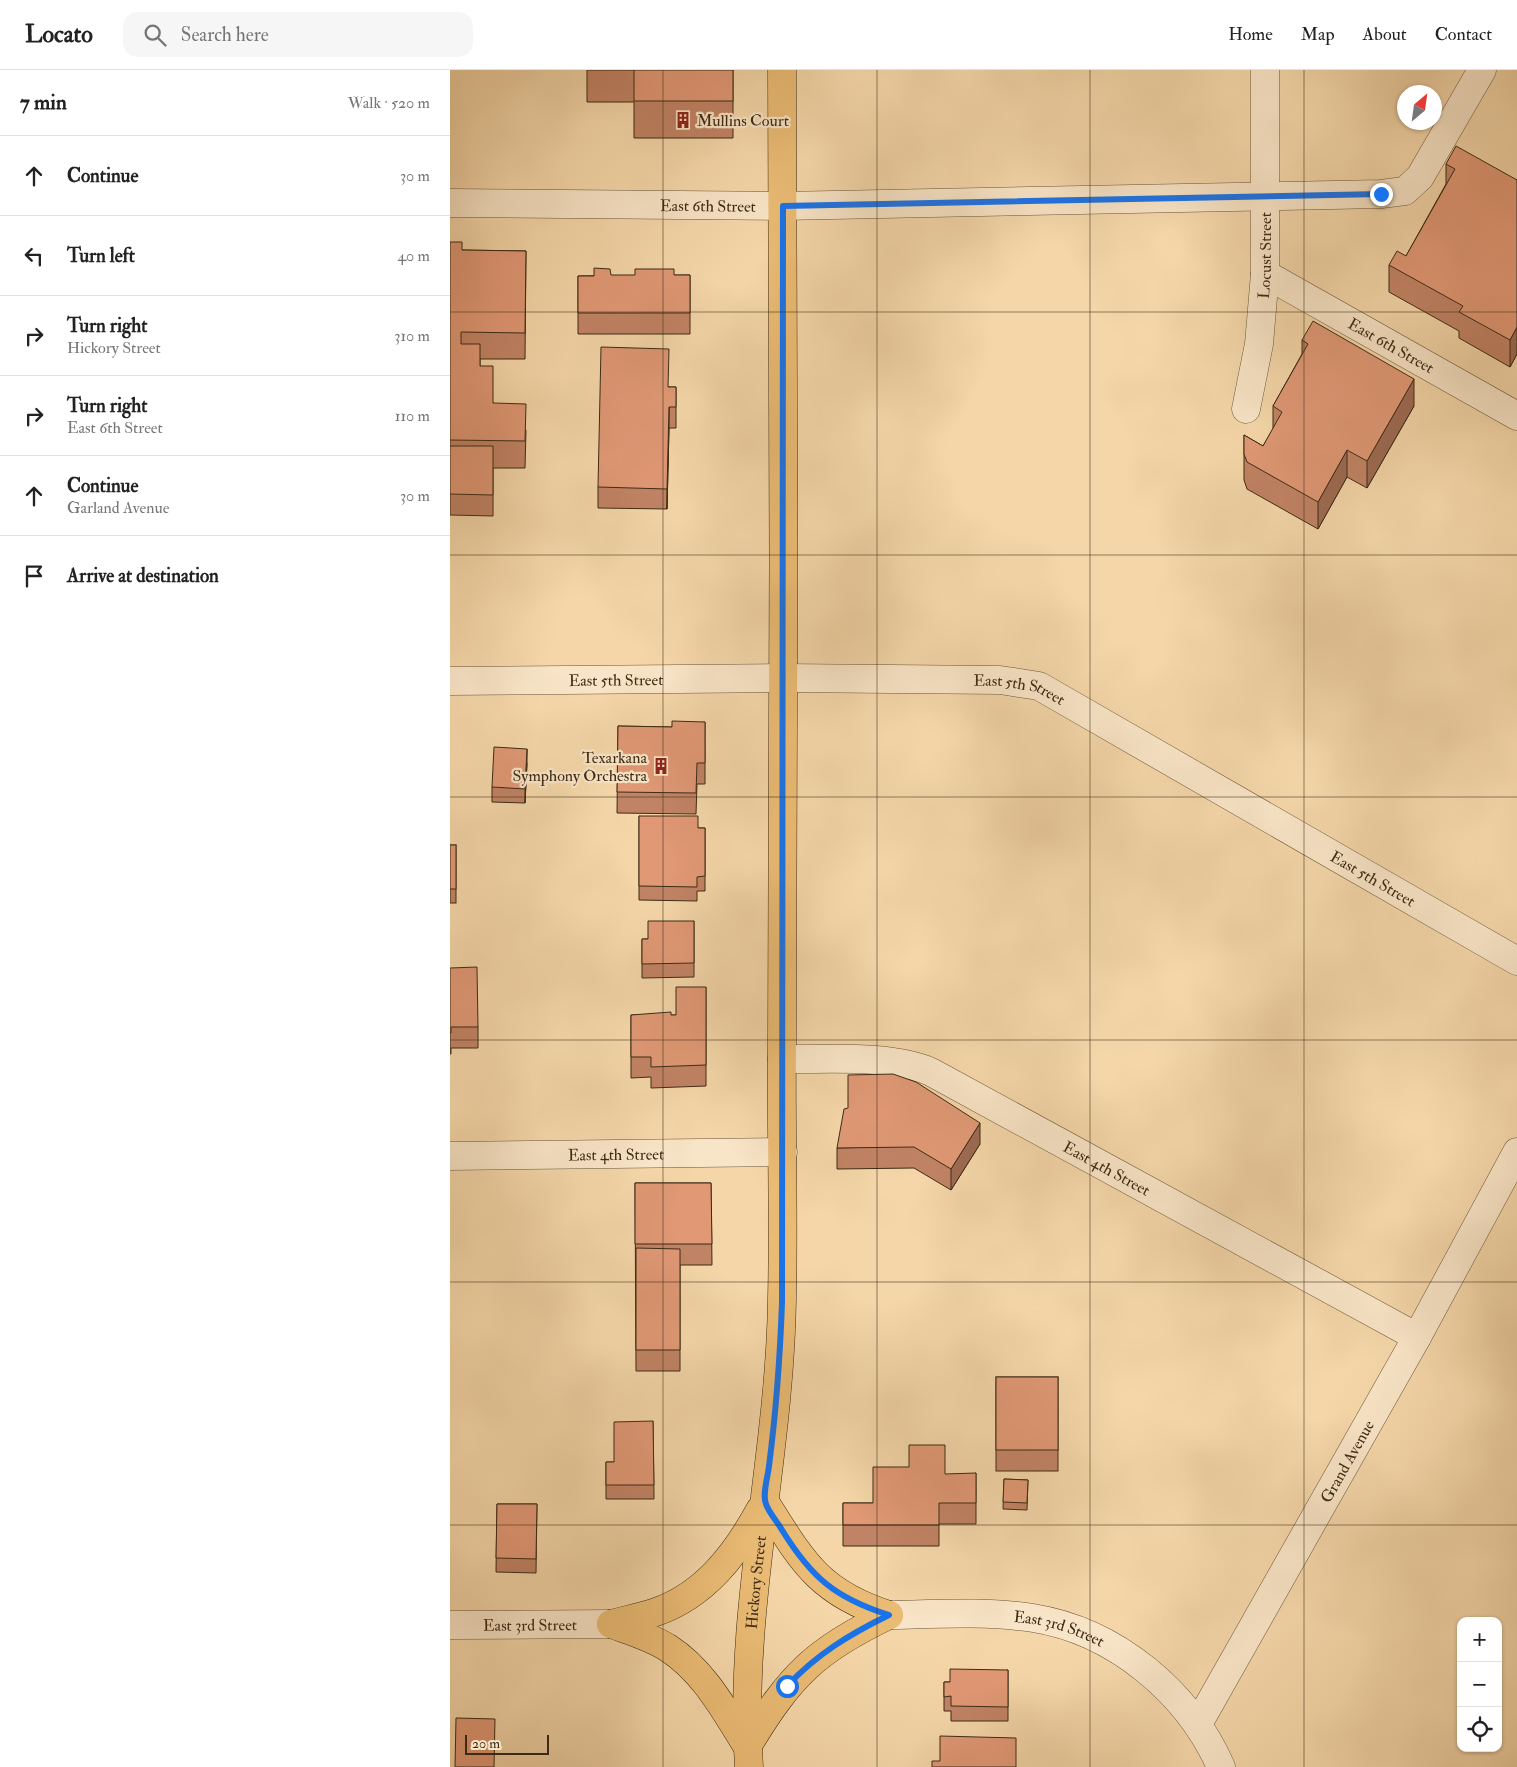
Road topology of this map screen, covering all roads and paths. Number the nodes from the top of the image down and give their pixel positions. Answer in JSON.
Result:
{"nodes":[{"id":1,"x":782,"y":70,"type":"edge"},
{"id":2,"x":1265,"y":70,"type":"edge"},
{"id":3,"x":1482,"y":70,"type":"edge"},
{"id":4,"x":1265,"y":196,"type":"junction"},
{"id":5,"x":450,"y":203,"type":"edge"},
{"id":6,"x":783,"y":206,"type":"junction"},
{"id":7,"x":1264,"y":274,"type":"junction"},
{"id":8,"x":1246,"y":408,"type":"dead end"},
{"id":9,"x":1517,"y":416,"type":"edge"},
{"id":10,"x":784,"y":678,"type":"junction"},
{"id":11,"x":450,"y":681,"type":"edge"},
{"id":12,"x":1517,"y":962,"type":"edge"},
{"id":13,"x":782,"y":1059,"type":"junction"},
{"id":14,"x":783,"y":1152,"type":"junction"},
{"id":15,"x":1517,"y":1152,"type":"edge"},
{"id":16,"x":450,"y":1156,"type":"edge"},
{"id":17,"x":1417,"y":1338,"type":"junction"},
{"id":18,"x":765,"y":1502,"type":"junction"},
{"id":19,"x":889,"y":1615,"type":"junction"},
{"id":20,"x":611,"y":1624,"type":"junction"},
{"id":21,"x":450,"y":1625,"type":"edge"},
{"id":22,"x":1198,"y":1724,"type":"junction"},
{"id":23,"x":748,"y":1757,"type":"edge"},
{"id":24,"x":1221,"y":1767,"type":"edge"}],
"edges":[{"from":1,"to":6,"type":"main road","name":"Hickory Street"},
{"from":2,"to":4,"type":"street","name":"Locust Street"},
{"from":3,"to":4,"type":"street","name":"East 6th Street"},
{"from":4,"to":6,"type":"street","name":"East 6th Street"},
{"from":4,"to":7,"type":"street","name":"Locust Street"},
{"from":5,"to":6,"type":"street","name":"East 6th Street"},
{"from":6,"to":10,"type":"main road","name":"Hickory Street"},
{"from":7,"to":8,"type":"street","name":"Locust Street"},
{"from":7,"to":9,"type":"street","name":"East 6th Street"},
{"from":10,"to":11,"type":"street","name":"East 5th Street"},
{"from":10,"to":12,"type":"street","name":"East 5th Street"},
{"from":10,"to":13,"type":"main road","name":"Hickory Street"},
{"from":13,"to":14,"type":"main road","name":"Hickory Street"},
{"from":13,"to":17,"type":"street","name":"East 4th Street"},
{"from":14,"to":16,"type":"street","name":"East 4th Street"},
{"from":14,"to":18,"type":"main road","name":"Hickory Street"},
{"from":15,"to":17,"type":"street","name":"Grand Avenue"},
{"from":17,"to":22,"type":"street","name":"Grand Avenue"},
{"from":18,"to":19,"type":"main road"},
{"from":18,"to":20,"type":"main road"},
{"from":18,"to":23,"type":"main road","name":"Hickory Street"},
{"from":19,"to":22,"type":"street","name":"East 3rd Street"},
{"from":19,"to":23,"type":"main road"},
{"from":20,"to":21,"type":"street","name":"East 3rd Street"},
{"from":20,"to":23,"type":"main road"},
{"from":22,"to":24,"type":"street"}]}
